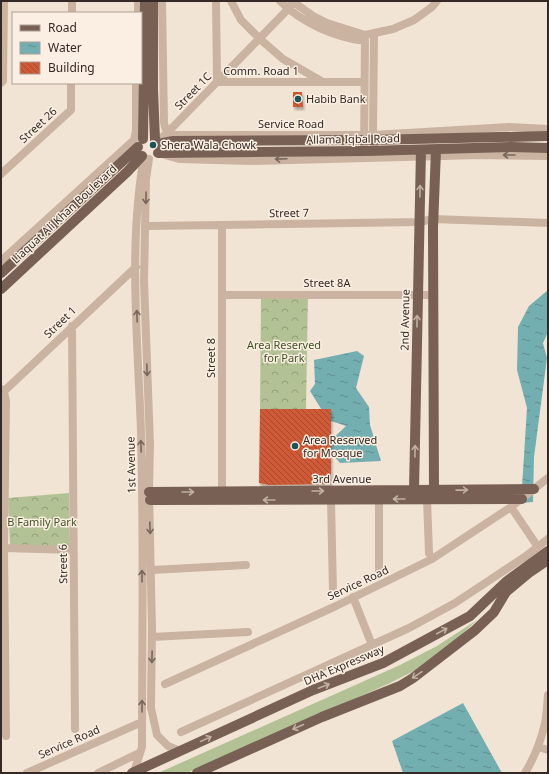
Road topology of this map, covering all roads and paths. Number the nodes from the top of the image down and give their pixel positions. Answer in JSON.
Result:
{"nodes":[{"id":1,"x":4,"y":1,"type":"edge"},
{"id":2,"x":72,"y":1,"type":"edge"},
{"id":3,"x":138,"y":1,"type":"edge"},
{"id":4,"x":145,"y":1,"type":"edge"},
{"id":5,"x":153,"y":1,"type":"edge"},
{"id":6,"x":162,"y":1,"type":"edge"},
{"id":7,"x":216,"y":1,"type":"edge"},
{"id":8,"x":231,"y":1,"type":"edge"},
{"id":9,"x":280,"y":1,"type":"edge"},
{"id":10,"x":437,"y":1,"type":"edge"},
{"id":11,"x":292,"y":5,"type":"edge"},
{"id":12,"x":72,"y":12,"type":"edge"},
{"id":13,"x":138,"y":12,"type":"edge"},
{"id":14,"x":374,"y":33,"type":"junction"},
{"id":15,"x":365,"y":38,"type":"junction"},
{"id":16,"x":260,"y":39,"type":"junction"},
{"id":17,"x":217,"y":82,"type":"junction"},
{"id":18,"x":324,"y":82,"type":"junction"},
{"id":19,"x":364,"y":82,"type":"junction"},
{"id":20,"x":1,"y":83,"type":"edge"},
{"id":21,"x":71,"y":84,"type":"edge"},
{"id":22,"x":136,"y":84,"type":"edge"},
{"id":23,"x":548,"y":128,"type":"edge"},
{"id":24,"x":168,"y":132,"type":"junction"},
{"id":25,"x":548,"y":136,"type":"edge"},
{"id":26,"x":369,"y":137,"type":"junction"},
{"id":27,"x":157,"y":145,"type":"junction"},
{"id":28,"x":548,"y":148,"type":"edge"},
{"id":29,"x":141,"y":149,"type":"junction"},
{"id":30,"x":421,"y":153,"type":"junction"},
{"id":31,"x":436,"y":153,"type":"junction"},
{"id":32,"x":369,"y":154,"type":"junction"},
{"id":33,"x":548,"y":156,"type":"edge"},
{"id":34,"x":1,"y":174,"type":"edge"},
{"id":35,"x":433,"y":219,"type":"junction"},
{"id":36,"x":419,"y":222,"type":"junction"},
{"id":37,"x":548,"y":224,"type":"edge"},
{"id":38,"x":222,"y":225,"type":"junction"},
{"id":39,"x":146,"y":226,"type":"junction"},
{"id":40,"x":1,"y":261,"type":"edge"},
{"id":41,"x":136,"y":267,"type":"junction"},
{"id":42,"x":1,"y":273,"type":"edge"},
{"id":43,"x":1,"y":288,"type":"edge"},
{"id":44,"x":418,"y":294,"type":"junction"},
{"id":45,"x":433,"y":294,"type":"junction"},
{"id":46,"x":222,"y":295,"type":"junction"},
{"id":47,"x":72,"y":326,"type":"junction"},
{"id":48,"x":2,"y":392,"type":"edge"},
{"id":49,"x":548,"y":478,"type":"edge"},
{"id":50,"x":534,"y":489,"type":"junction"},
{"id":51,"x":414,"y":490,"type":"junction"},
{"id":52,"x":434,"y":490,"type":"junction"},
{"id":53,"x":222,"y":491,"type":"junction"},
{"id":54,"x":149,"y":496,"type":"junction"},
{"id":55,"x":379,"y":499,"type":"junction"},
{"id":56,"x":427,"y":499,"type":"junction"},
{"id":57,"x":522,"y":499,"type":"junction"},
{"id":58,"x":331,"y":500,"type":"junction"},
{"id":59,"x":511,"y":507,"type":"junction"},
{"id":60,"x":548,"y":539,"type":"edge"},
{"id":61,"x":538,"y":546,"type":"junction"},
{"id":62,"x":4,"y":548,"type":"junction"},
{"id":63,"x":74,"y":550,"type":"junction"},
{"id":64,"x":548,"y":551,"type":"edge"},
{"id":65,"x":429,"y":553,"type":"dead end"},
{"id":66,"x":548,"y":560,"type":"edge"},
{"id":67,"x":246,"y":565,"type":"dead end"},
{"id":68,"x":152,"y":570,"type":"junction"},
{"id":69,"x":379,"y":571,"type":"dead end"},
{"id":70,"x":333,"y":592,"type":"dead end"},
{"id":71,"x":354,"y":597,"type":"junction"},
{"id":72,"x":248,"y":632,"type":"dead end"},
{"id":73,"x":152,"y":637,"type":"junction"},
{"id":74,"x":372,"y":645,"type":"junction"},
{"id":75,"x":165,"y":684,"type":"dead end"},
{"id":76,"x":548,"y":695,"type":"edge"},
{"id":77,"x":142,"y":722,"type":"junction"},
{"id":78,"x":75,"y":729,"type":"dead end"},
{"id":79,"x":181,"y":732,"type":"dead end"},
{"id":80,"x":6,"y":736,"type":"dead end"},
{"id":81,"x":538,"y":747,"type":"junction"},
{"id":82,"x":548,"y":750,"type":"edge"},
{"id":83,"x":180,"y":751,"type":"junction"},
{"id":84,"x":139,"y":753,"type":"junction"},
{"id":85,"x":133,"y":772,"type":"edge"},
{"id":86,"x":26,"y":773,"type":"edge"},
{"id":87,"x":98,"y":773,"type":"edge"},
{"id":88,"x":197,"y":773,"type":"edge"},
{"id":89,"x":525,"y":773,"type":"edge"}],
"edges":[{"from":1,"to":20,"type":"street"},
{"from":2,"to":12,"type":"street"},
{"from":3,"to":13,"type":"street"},
{"from":4,"to":29,"type":"main road"},
{"from":5,"to":27,"type":"main road"},
{"from":6,"to":24,"type":"street"},
{"from":7,"to":17,"type":"street","name":"Comm. Road 1"},
{"from":8,"to":16,"type":"street"},
{"from":9,"to":11,"type":"street"},
{"from":10,"to":14,"type":"street"},
{"from":11,"to":15,"type":"street"},
{"from":11,"to":16,"type":"street","name":"Street 1C"},
{"from":14,"to":15,"type":"street"},
{"from":14,"to":26,"type":"street"},
{"from":15,"to":19,"type":"street"},
{"from":16,"to":17,"type":"street","name":"Street 1C"},
{"from":16,"to":18,"type":"street"},
{"from":17,"to":18,"type":"street","name":"Comm. Road 1"},
{"from":17,"to":24,"type":"street","name":"Street 1C"},
{"from":18,"to":19,"type":"street","name":"Comm. Road 1"},
{"from":19,"to":26,"type":"street"},
{"from":21,"to":34,"type":"street","name":"Street 26"},
{"from":22,"to":29,"type":"street"},
{"from":23,"to":26,"type":"street","name":"Service Road"},
{"from":24,"to":26,"type":"street","name":"Service Road"},
{"from":24,"to":27,"type":"street","name":"Street 1C"},
{"from":25,"to":26,"type":"main road"},
{"from":26,"to":27,"type":"main road"},
{"from":26,"to":32,"type":"street"},
{"from":27,"to":29,"type":"main road"},
{"from":27,"to":29,"type":"main road"},
{"from":32,"to":27,"type":"main road","name":"Allama Iqbal Road","one_way":true},
{"from":28,"to":31,"type":"main road","name":"Allama Iqbal Road"},
{"from":29,"to":39,"type":"street","one_way":true},
{"from":29,"to":40,"type":"street"},
{"from":29,"to":41,"type":"street","name":"1st Avenue"},
{"from":29,"to":42,"type":"main road","name":"Liaquat Ali Khan Boulevard"},
{"from":29,"to":43,"type":"main road","name":"Liaquat Ali Khan Boulevard"},
{"from":30,"to":31,"type":"main road","name":"Allama Iqbal Road"},
{"from":30,"to":32,"type":"main road","name":"Allama Iqbal Road"},
{"from":36,"to":30,"type":"main road","name":"2nd Avenue","one_way":true},
{"from":33,"to":31,"type":"street","one_way":true},
{"from":31,"to":35,"type":"main road"},
{"from":35,"to":36,"type":"street","name":"Street 7"},
{"from":35,"to":37,"type":"street","name":"Street 7"},
{"from":35,"to":45,"type":"main road"},
{"from":36,"to":38,"type":"street","name":"Street 7"},
{"from":36,"to":44,"type":"main road","name":"2nd Avenue"},
{"from":38,"to":39,"type":"street","name":"Street 7"},
{"from":38,"to":46,"type":"street","name":"Street 8"},
{"from":39,"to":54,"type":"street","one_way":true},
{"from":41,"to":47,"type":"street","name":"Street 1"},
{"from":77,"to":41,"type":"street","name":"1st Avenue","one_way":true},
{"from":44,"to":45,"type":"street","name":"Street 8A"},
{"from":44,"to":46,"type":"street","name":"Street 8A"},
{"from":51,"to":44,"type":"main road","name":"2nd Avenue","one_way":true},
{"from":45,"to":52,"type":"main road"},
{"from":46,"to":53,"type":"street","name":"Street 8"},
{"from":47,"to":48,"type":"street","name":"Street 1"},
{"from":47,"to":63,"type":"street","name":"Street 6"},
{"from":48,"to":62,"type":"street"},
{"from":49,"to":50,"type":"street","name":"Service Road"},
{"from":52,"to":50,"type":"main road","name":"3rd Avenue","one_way":true},
{"from":50,"to":57,"type":"street","name":"Service Road"},
{"from":51,"to":52,"type":"main road","name":"3rd Avenue"},
{"from":53,"to":51,"type":"main road","name":"3rd Avenue","one_way":true},
{"from":54,"to":53,"type":"main road","name":"3rd Avenue","one_way":true},
{"from":58,"to":54,"type":"main road","name":"3rd Avenue","one_way":true},
{"from":54,"to":68,"type":"street","one_way":true},
{"from":56,"to":55,"type":"main road","name":"3rd Avenue","one_way":true},
{"from":55,"to":58,"type":"main road","name":"3rd Avenue"},
{"from":55,"to":69,"type":"street"},
{"from":56,"to":57,"type":"main road","name":"3rd Avenue"},
{"from":56,"to":65,"type":"street"},
{"from":57,"to":59,"type":"street","name":"Service Road"},
{"from":58,"to":70,"type":"street"},
{"from":59,"to":61,"type":"street"},
{"from":59,"to":71,"type":"street","name":"Service Road"},
{"from":60,"to":61,"type":"street"},
{"from":61,"to":74,"type":"street"},
{"from":62,"to":63,"type":"street"},
{"from":62,"to":80,"type":"street"},
{"from":63,"to":78,"type":"street","name":"Street 6"},
{"from":83,"to":64,"type":"main road","name":"DHA Expressway","one_way":true},
{"from":66,"to":88,"type":"main road","one_way":true},
{"from":67,"to":68,"type":"street"},
{"from":68,"to":73,"type":"street"},
{"from":71,"to":74,"type":"street"},
{"from":71,"to":75,"type":"street","name":"Service Road"},
{"from":72,"to":73,"type":"street"},
{"from":73,"to":83,"type":"street","one_way":true},
{"from":74,"to":79,"type":"street"},
{"from":76,"to":81,"type":"street"},
{"from":77,"to":84,"type":"street","name":"1st Avenue"},
{"from":77,"to":86,"type":"street","name":"Service Road"},
{"from":81,"to":82,"type":"street"},
{"from":81,"to":89,"type":"street"},
{"from":83,"to":85,"type":"main road","name":"DHA Expressway"},
{"from":84,"to":85,"type":"street","name":"1st Avenue"},
{"from":84,"to":87,"type":"street"}]}
